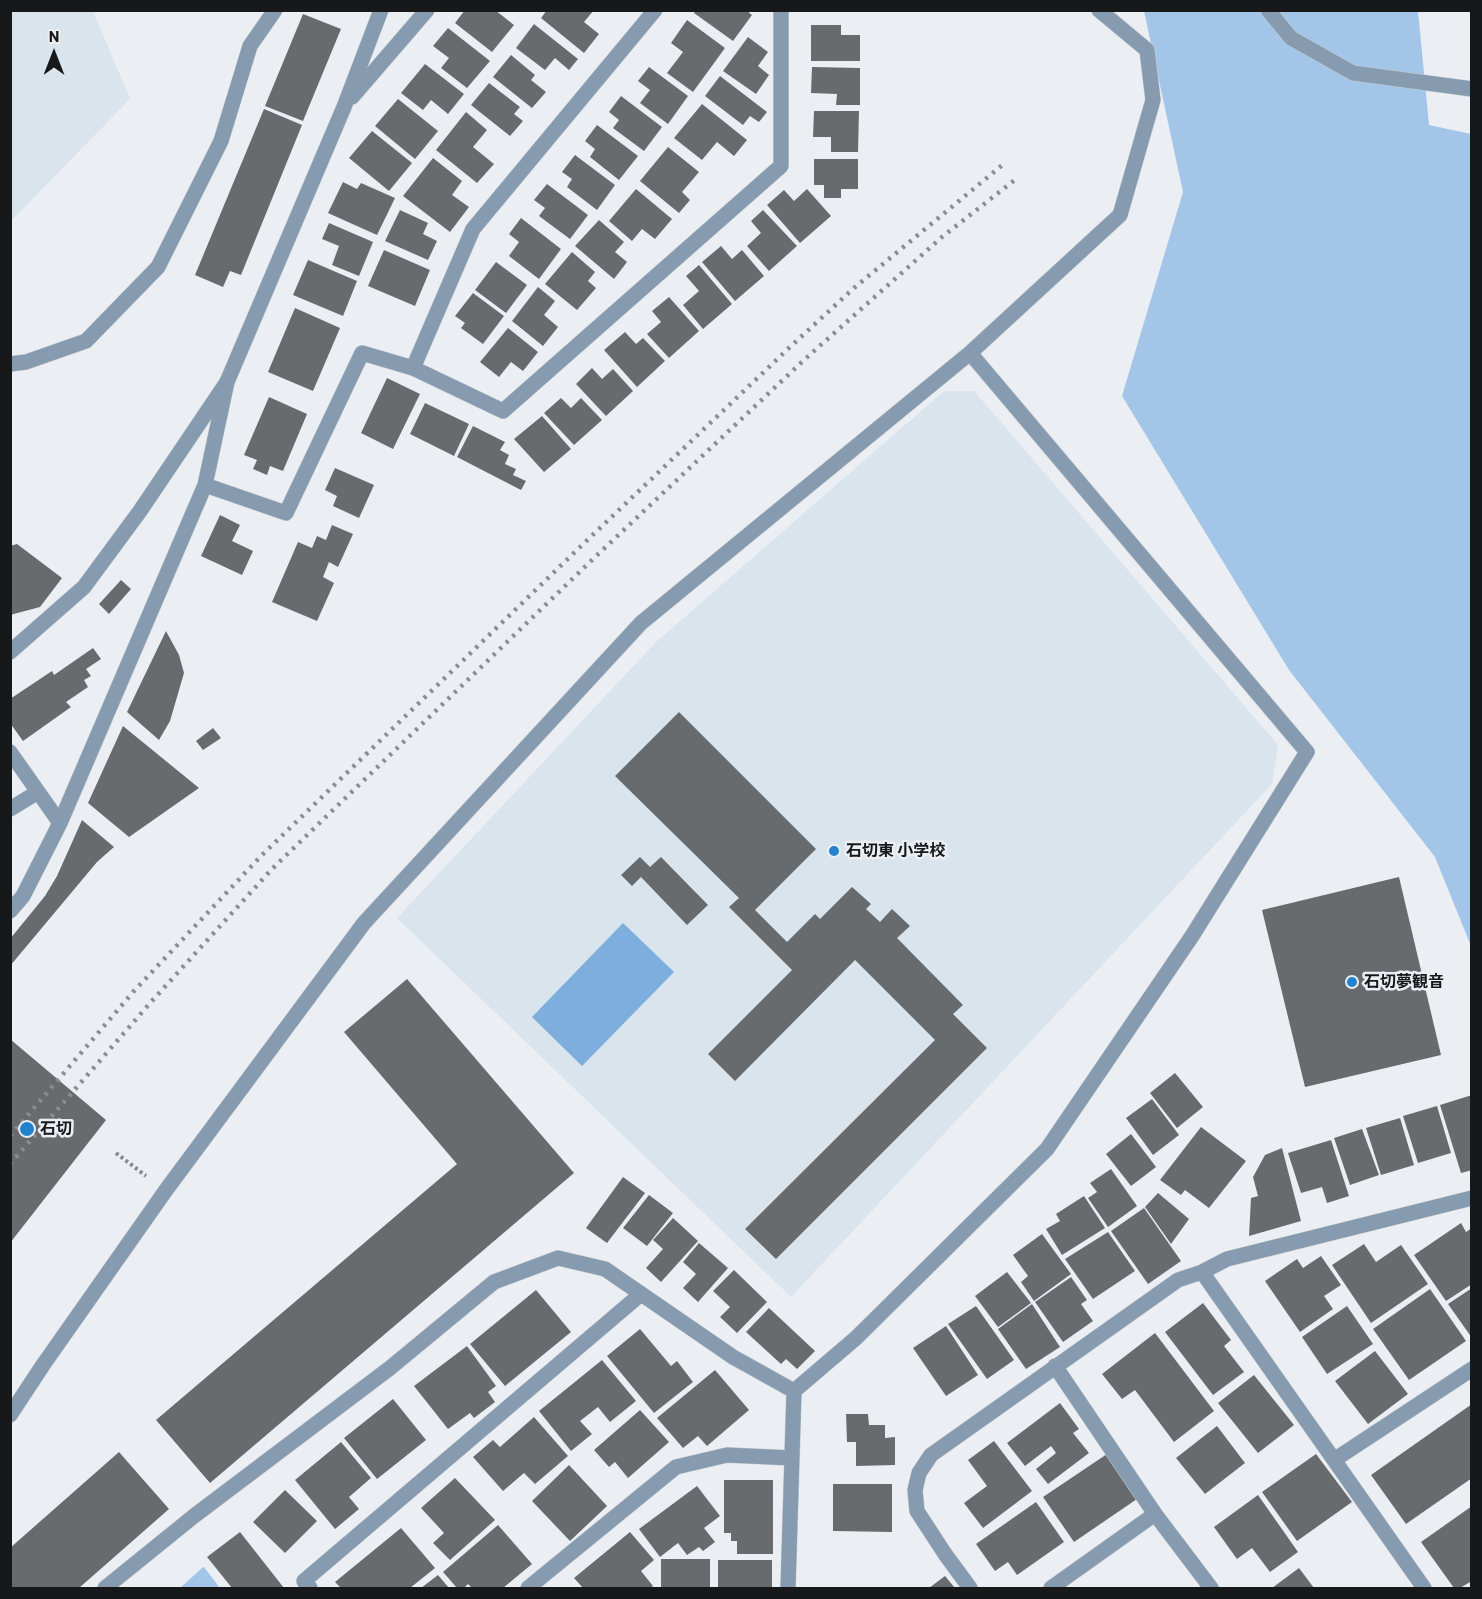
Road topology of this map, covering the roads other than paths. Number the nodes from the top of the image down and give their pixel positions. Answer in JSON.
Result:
{"nodes":[{"id":1,"x":275,"y":10,"type":"edge"},
{"id":2,"x":381,"y":10,"type":"edge"},
{"id":3,"x":427,"y":10,"type":"edge"},
{"id":4,"x":655,"y":10,"type":"edge"},
{"id":5,"x":781,"y":10,"type":"edge"},
{"id":6,"x":1099,"y":10,"type":"edge"},
{"id":7,"x":1268,"y":10,"type":"edge"},
{"id":8,"x":1472,"y":89,"type":"edge"},
{"id":9,"x":344,"y":107,"type":"junction"},
{"id":10,"x":970,"y":353,"type":"junction"},
{"id":11,"x":10,"y":364,"type":"edge"},
{"id":12,"x":413,"y":368,"type":"junction"},
{"id":13,"x":227,"y":382,"type":"junction"},
{"id":14,"x":205,"y":485,"type":"junction"},
{"id":15,"x":10,"y":652,"type":"edge"},
{"id":16,"x":10,"y":752,"type":"edge"},
{"id":17,"x":38,"y":792,"type":"junction"},
{"id":18,"x":10,"y":809,"type":"edge"},
{"id":19,"x":60,"y":824,"type":"junction"},
{"id":20,"x":10,"y":911,"type":"edge"},
{"id":21,"x":1472,"y":1198,"type":"edge"},
{"id":22,"x":1202,"y":1272,"type":"junction"},
{"id":23,"x":641,"y":1294,"type":"junction"},
{"id":24,"x":1055,"y":1366,"type":"junction"},
{"id":25,"x":1472,"y":1370,"type":"edge"},
{"id":26,"x":794,"y":1391,"type":"junction"},
{"id":27,"x":10,"y":1415,"type":"edge"},
{"id":28,"x":792,"y":1458,"type":"junction"},
{"id":29,"x":1334,"y":1460,"type":"junction"},
{"id":30,"x":1155,"y":1514,"type":"junction"},
{"id":31,"x":105,"y":1588,"type":"edge"},
{"id":32,"x":310,"y":1588,"type":"edge"},
{"id":33,"x":528,"y":1588,"type":"edge"},
{"id":34,"x":788,"y":1588,"type":"edge"},
{"id":35,"x":970,"y":1588,"type":"edge"},
{"id":36,"x":1051,"y":1588,"type":"edge"},
{"id":37,"x":1211,"y":1588,"type":"edge"},
{"id":38,"x":1424,"y":1588,"type":"edge"}],
"edges":[{"from":1,"to":11,"type":"street"},
{"from":2,"to":9,"type":"street"},
{"from":3,"to":9,"type":"street"},
{"from":4,"to":12,"type":"street"},
{"from":5,"to":12,"type":"street"},
{"from":6,"to":10,"type":"street"},
{"from":7,"to":8,"type":"street"},
{"from":9,"to":13,"type":"street"},
{"from":10,"to":26,"type":"street"},
{"from":10,"to":27,"type":"street"},
{"from":12,"to":14,"type":"street"},
{"from":13,"to":14,"type":"street"},
{"from":13,"to":15,"type":"street"},
{"from":14,"to":19,"type":"street"},
{"from":16,"to":17,"type":"street"},
{"from":17,"to":18,"type":"street"},
{"from":17,"to":19,"type":"street"},
{"from":19,"to":20,"type":"street"},
{"from":21,"to":22,"type":"street"},
{"from":22,"to":24,"type":"street"},
{"from":22,"to":29,"type":"street"},
{"from":23,"to":26,"type":"street"},
{"from":23,"to":31,"type":"street"},
{"from":23,"to":32,"type":"street"},
{"from":24,"to":30,"type":"street"},
{"from":24,"to":35,"type":"street"},
{"from":25,"to":29,"type":"street"},
{"from":26,"to":28,"type":"street"},
{"from":28,"to":33,"type":"street"},
{"from":28,"to":34,"type":"street"},
{"from":29,"to":38,"type":"street"},
{"from":30,"to":36,"type":"street"},
{"from":30,"to":37,"type":"street"}]}
